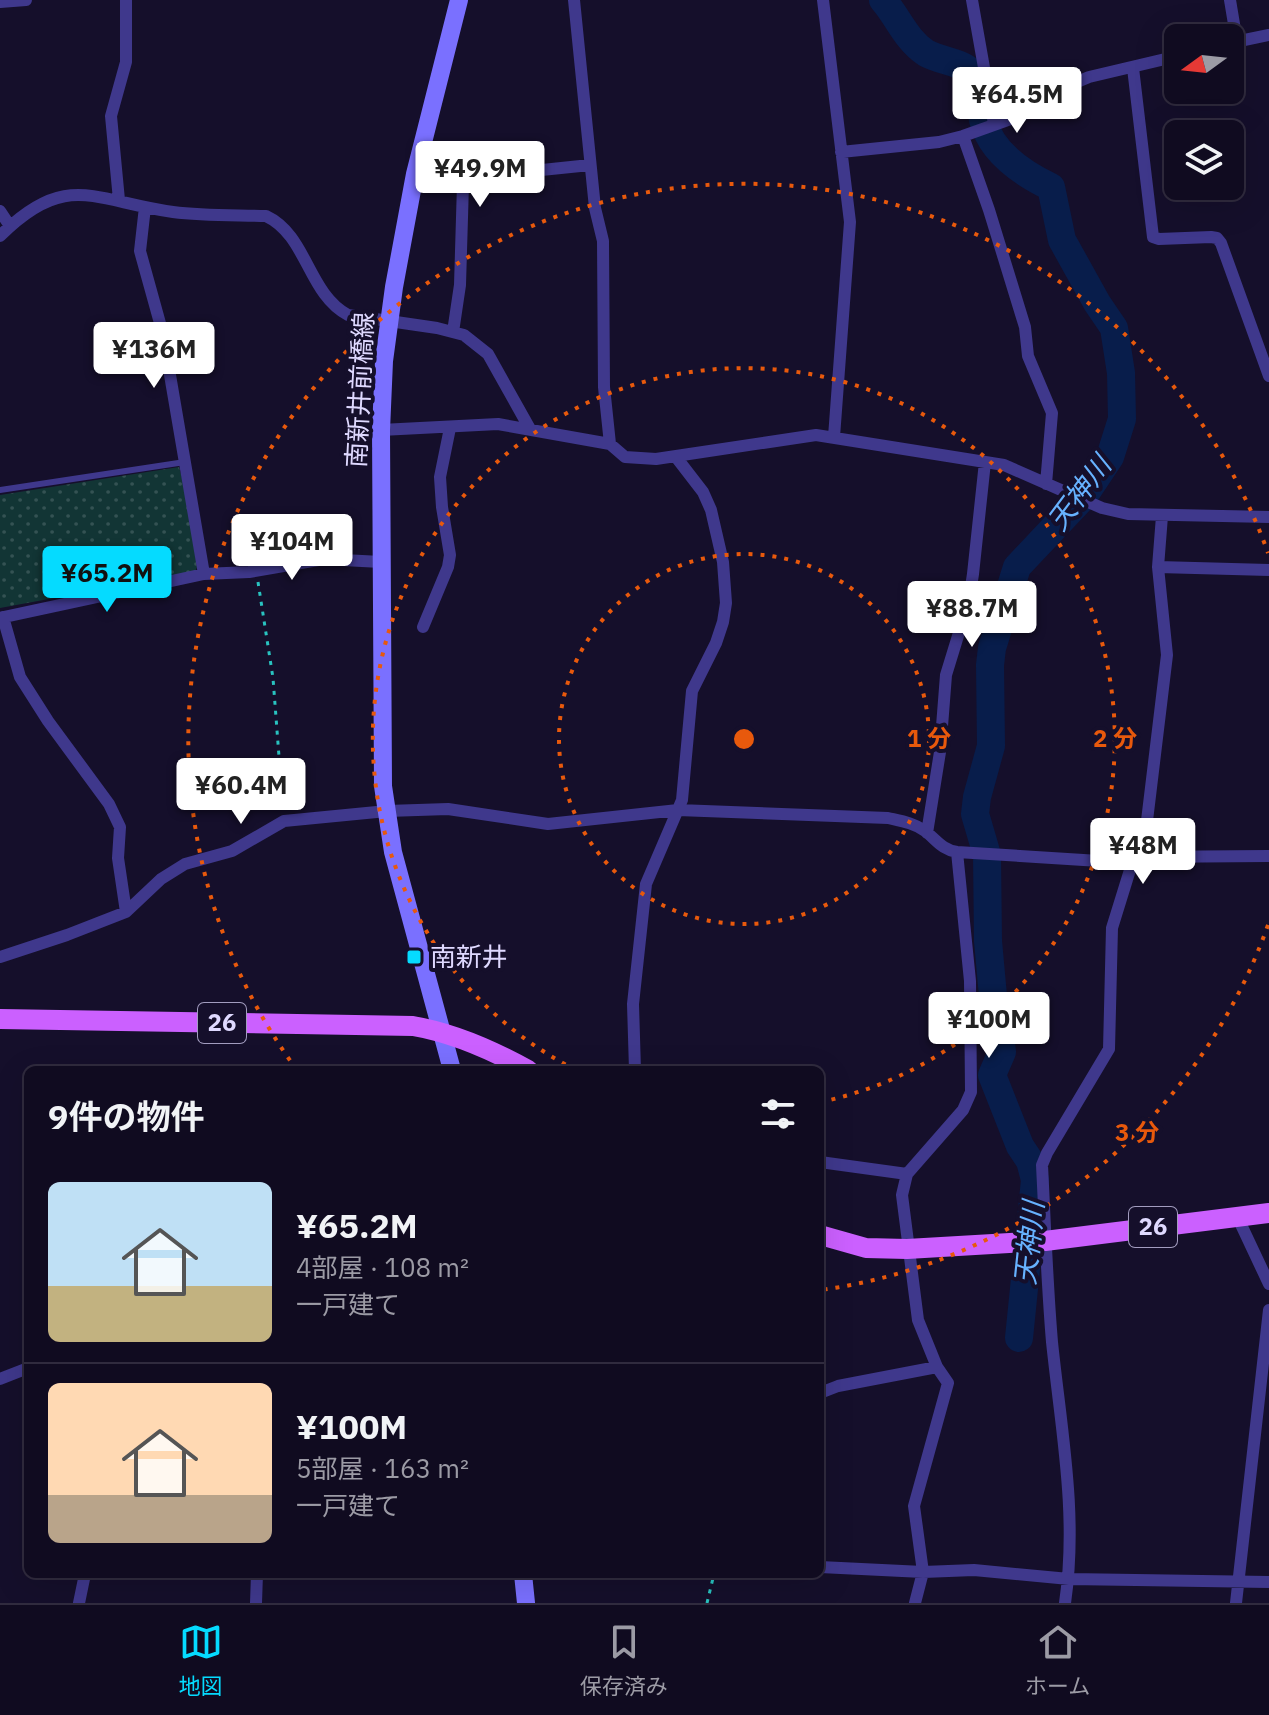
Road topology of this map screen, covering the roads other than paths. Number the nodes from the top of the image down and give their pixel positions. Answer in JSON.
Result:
{"nodes":[{"id":1,"x":26,"y":0,"type":"edge"},
{"id":2,"x":126,"y":0,"type":"edge"},
{"id":3,"x":459,"y":0,"type":"edge"},
{"id":4,"x":574,"y":0,"type":"edge"},
{"id":5,"x":823,"y":0,"type":"edge"},
{"id":6,"x":972,"y":0,"type":"edge"},
{"id":7,"x":1230,"y":0,"type":"edge"},
{"id":8,"x":0,"y":2,"type":"edge"},
{"id":9,"x":1232,"y":24,"type":"edge"},
{"id":10,"x":1269,"y":35,"type":"edge"},
{"id":11,"x":1244,"y":40,"type":"edge"},
{"id":12,"x":1164,"y":60,"type":"edge"},
{"id":13,"x":1133,"y":68,"type":"junction"},
{"id":14,"x":994,"y":124,"type":"junction"},
{"id":15,"x":963,"y":136,"type":"junction"},
{"id":16,"x":841,"y":152,"type":"junction"},
{"id":17,"x":590,"y":165,"type":"junction"},
{"id":18,"x":119,"y":200,"type":"junction"},
{"id":19,"x":145,"y":207,"type":"junction"},
{"id":20,"x":0,"y":211,"type":"edge"},
{"id":21,"x":10,"y":226,"type":"junction"},
{"id":22,"x":0,"y":236,"type":"edge"},
{"id":23,"x":388,"y":321,"type":"junction"},
{"id":24,"x":453,"y":332,"type":"junction"},
{"id":25,"x":1269,"y":376,"type":"edge"},
{"id":26,"x":450,"y":428,"type":"junction"},
{"id":27,"x":530,"y":429,"type":"junction"},
{"id":28,"x":381,"y":430,"type":"junction"},
{"id":29,"x":834,"y":437,"type":"junction"},
{"id":30,"x":610,"y":444,"type":"junction"},
{"id":31,"x":676,"y":457,"type":"junction"},
{"id":32,"x":185,"y":462,"type":"junction"},
{"id":33,"x":985,"y":462,"type":"junction"},
{"id":34,"x":1046,"y":484,"type":"junction"},
{"id":35,"x":0,"y":490,"type":"edge"},
{"id":36,"x":1162,"y":516,"type":"junction"},
{"id":37,"x":1269,"y":517,"type":"edge"},
{"id":38,"x":381,"y":562,"type":"junction"},
{"id":39,"x":1158,"y":567,"type":"junction"},
{"id":40,"x":1269,"y":570,"type":"edge"},
{"id":41,"x":204,"y":574,"type":"junction"},
{"id":42,"x":2,"y":618,"type":"edge"},
{"id":43,"x":423,"y":627,"type":"dead end"},
{"id":44,"x":678,"y":810,"type":"junction"},
{"id":45,"x":387,"y":811,"type":"junction"},
{"id":46,"x":927,"y":833,"type":"junction"},
{"id":47,"x":957,"y":852,"type":"junction"},
{"id":48,"x":1269,"y":856,"type":"edge"},
{"id":49,"x":1132,"y":860,"type":"junction"},
{"id":50,"x":126,"y":912,"type":"junction"},
{"id":51,"x":0,"y":957,"type":"edge"},
{"id":52,"x":0,"y":1019,"type":"edge"},
{"id":53,"x":443,"y":1033,"type":"junction"},
{"id":54,"x":451,"y":1066,"type":"edge"},
{"id":55,"x":521,"y":1066,"type":"edge"},
{"id":56,"x":635,"y":1066,"type":"edge"},
{"id":57,"x":824,"y":1163,"type":"edge"},
{"id":58,"x":907,"y":1174,"type":"junction"},
{"id":59,"x":1269,"y":1213,"type":"edge"},
{"id":60,"x":1237,"y":1216,"type":"junction"},
{"id":61,"x":824,"y":1236,"type":"edge"},
{"id":62,"x":1034,"y":1241,"type":"junction"},
{"id":63,"x":907,"y":1249,"type":"junction"},
{"id":64,"x":1269,"y":1284,"type":"edge"},
{"id":65,"x":1269,"y":1310,"type":"edge"},
{"id":66,"x":937,"y":1367,"type":"junction"},
{"id":67,"x":24,"y":1370,"type":"edge"},
{"id":68,"x":0,"y":1379,"type":"edge"},
{"id":69,"x":824,"y":1391,"type":"edge"},
{"id":70,"x":824,"y":1567,"type":"edge"},
{"id":71,"x":923,"y":1572,"type":"junction"},
{"id":72,"x":84,"y":1578,"type":"edge"},
{"id":73,"x":257,"y":1578,"type":"edge"},
{"id":74,"x":523,"y":1578,"type":"edge"},
{"id":75,"x":1069,"y":1579,"type":"junction"},
{"id":76,"x":1269,"y":1582,"type":"edge"},
{"id":77,"x":1240,"y":1583,"type":"junction"},
{"id":78,"x":79,"y":1603,"type":"edge"},
{"id":79,"x":256,"y":1603,"type":"edge"},
{"id":80,"x":526,"y":1603,"type":"edge"},
{"id":81,"x":915,"y":1603,"type":"edge"},
{"id":82,"x":1065,"y":1603,"type":"edge"},
{"id":83,"x":1236,"y":1603,"type":"edge"}],
"edges":[{"from":1,"to":8,"type":"street"},
{"from":2,"to":18,"type":"street"},
{"from":3,"to":23,"type":"main road","name":"南新井前橋線"},
{"from":4,"to":17,"type":"street"},
{"from":5,"to":16,"type":"street"},
{"from":6,"to":14,"type":"street"},
{"from":7,"to":9,"type":"street"},
{"from":10,"to":11,"type":"street"},
{"from":12,"to":13,"type":"street"},
{"from":13,"to":14,"type":"street"},
{"from":13,"to":25,"type":"street"},
{"from":14,"to":15,"type":"street"},
{"from":15,"to":16,"type":"street"},
{"from":15,"to":34,"type":"street"},
{"from":16,"to":29,"type":"street"},
{"from":17,"to":24,"type":"street"},
{"from":17,"to":30,"type":"street"},
{"from":18,"to":19,"type":"street"},
{"from":18,"to":21,"type":"street"},
{"from":19,"to":23,"type":"street"},
{"from":19,"to":32,"type":"street"},
{"from":20,"to":21,"type":"street"},
{"from":21,"to":22,"type":"street"},
{"from":23,"to":24,"type":"street"},
{"from":23,"to":28,"type":"main road","name":"南新井前橋線"},
{"from":24,"to":27,"type":"street"},
{"from":26,"to":27,"type":"street"},
{"from":26,"to":28,"type":"street"},
{"from":26,"to":43,"type":"street"},
{"from":27,"to":30,"type":"street"},
{"from":28,"to":38,"type":"main road","name":"南新井前橋線"},
{"from":29,"to":31,"type":"street"},
{"from":29,"to":33,"type":"street"},
{"from":30,"to":31,"type":"street"},
{"from":31,"to":44,"type":"street"},
{"from":32,"to":35,"type":"lane"},
{"from":32,"to":41,"type":"street"},
{"from":33,"to":34,"type":"street"},
{"from":33,"to":46,"type":"street"},
{"from":34,"to":36,"type":"street"},
{"from":36,"to":37,"type":"street"},
{"from":36,"to":39,"type":"street"},
{"from":38,"to":41,"type":"street"},
{"from":38,"to":45,"type":"main road","name":"南新井前橋線"},
{"from":39,"to":40,"type":"street"},
{"from":39,"to":49,"type":"street"},
{"from":41,"to":42,"type":"street"},
{"from":42,"to":50,"type":"street"},
{"from":44,"to":45,"type":"street"},
{"from":44,"to":46,"type":"street"},
{"from":44,"to":56,"type":"street"},
{"from":45,"to":50,"type":"street"},
{"from":45,"to":53,"type":"main road","name":"南新井前橋線"},
{"from":46,"to":47,"type":"street"},
{"from":47,"to":49,"type":"street"},
{"from":47,"to":58,"type":"street"},
{"from":48,"to":49,"type":"street"},
{"from":49,"to":62,"type":"street"},
{"from":50,"to":51,"type":"street"},
{"from":52,"to":53,"type":"main road","number":"26"},
{"from":53,"to":54,"type":"main road","name":"南新井前橋線"},
{"from":53,"to":55,"type":"main road","number":"26"},
{"from":57,"to":58,"type":"street"},
{"from":58,"to":63,"type":"street"},
{"from":59,"to":60,"type":"main road","number":"26"},
{"from":60,"to":62,"type":"main road","number":"26"},
{"from":60,"to":64,"type":"street"},
{"from":61,"to":63,"type":"main road","number":"26"},
{"from":62,"to":63,"type":"main road","number":"26"},
{"from":62,"to":75,"type":"street"},
{"from":63,"to":66,"type":"street"},
{"from":65,"to":77,"type":"street"},
{"from":66,"to":69,"type":"street"},
{"from":66,"to":71,"type":"street"},
{"from":67,"to":68,"type":"street"},
{"from":70,"to":71,"type":"street"},
{"from":71,"to":75,"type":"street"},
{"from":71,"to":81,"type":"street"},
{"from":72,"to":78,"type":"street"},
{"from":73,"to":79,"type":"street"},
{"from":74,"to":80,"type":"main road"},
{"from":75,"to":77,"type":"street"},
{"from":75,"to":82,"type":"street"},
{"from":76,"to":77,"type":"street"},
{"from":77,"to":83,"type":"street"}]}
